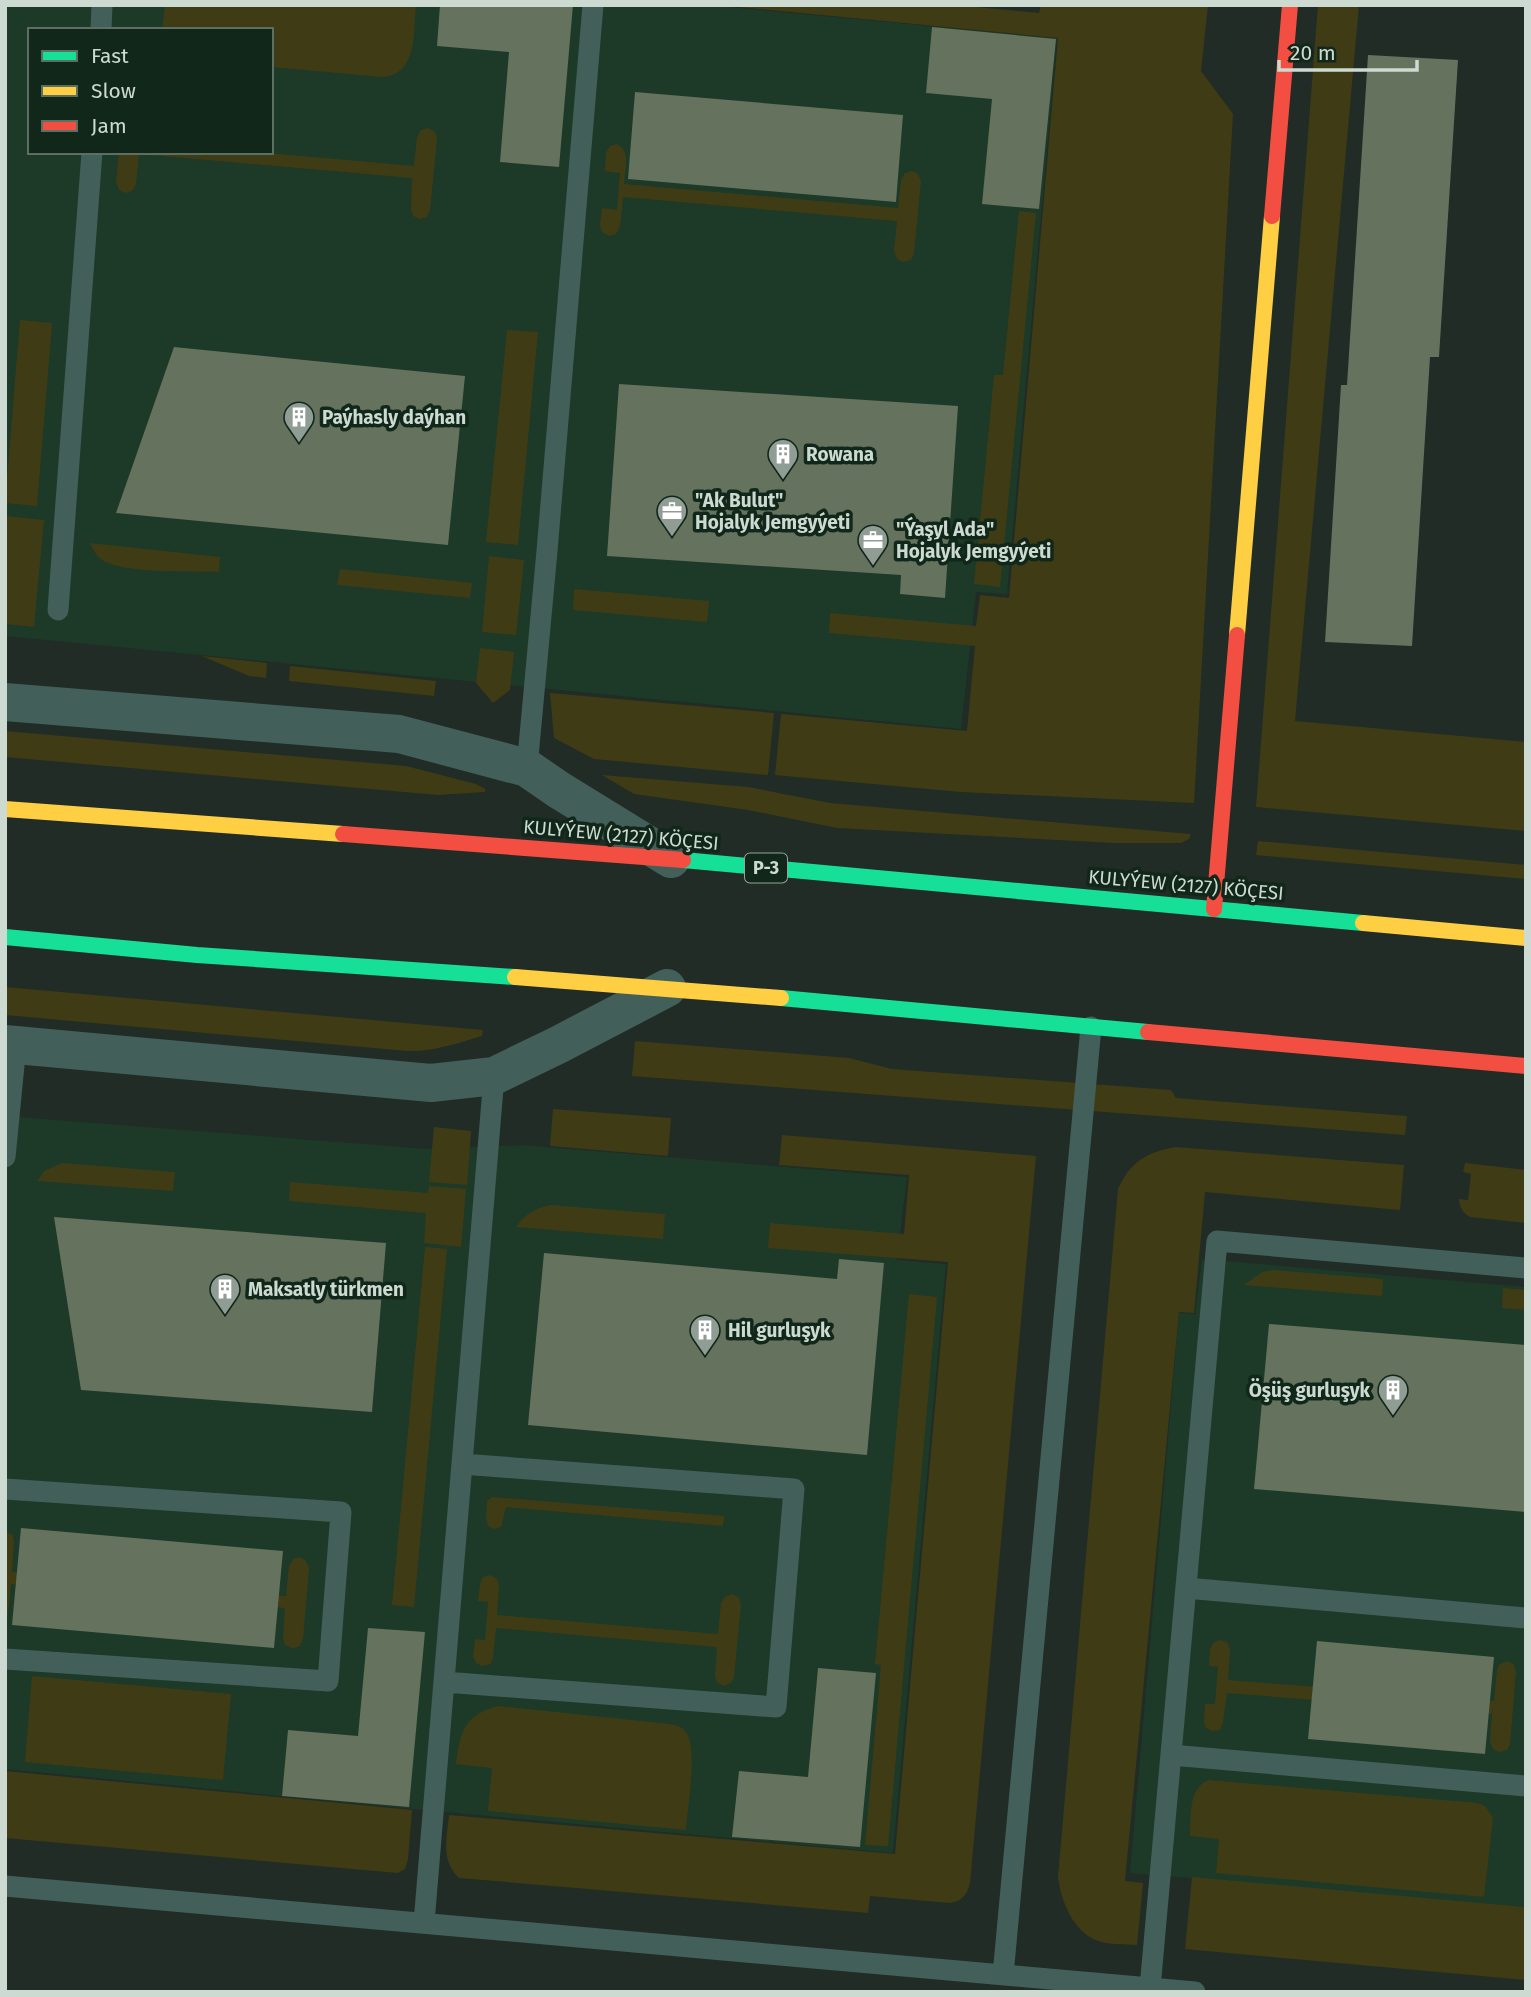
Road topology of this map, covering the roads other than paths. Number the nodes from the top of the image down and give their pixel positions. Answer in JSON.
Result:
{"nodes":[{"id":1,"x":103,"y":5,"type":"edge"},
{"id":2,"x":593,"y":5,"type":"edge"},
{"id":3,"x":1290,"y":5,"type":"edge"},
{"id":4,"x":101,"y":28,"type":"edge"},
{"id":5,"x":92,"y":154,"type":"edge"},
{"id":6,"x":58,"y":610,"type":"dead end"},
{"id":7,"x":5,"y":702,"type":"edge"},
{"id":8,"x":527,"y":768,"type":"junction"},
{"id":9,"x":5,"y":809,"type":"edge"},
{"id":10,"x":671,"y":859,"type":"junction"},
{"id":11,"x":1214,"y":909,"type":"junction"},
{"id":12,"x":5,"y":937,"type":"edge"},
{"id":13,"x":1526,"y":938,"type":"edge"},
{"id":14,"x":667,"y":988,"type":"junction"},
{"id":15,"x":1091,"y":1027,"type":"junction"},
{"id":16,"x":10,"y":1044,"type":"edge"},
{"id":17,"x":1526,"y":1066,"type":"edge"},
{"id":18,"x":494,"y":1076,"type":"junction"},
{"id":19,"x":5,"y":1157,"type":"edge"},
{"id":20,"x":1526,"y":1268,"type":"edge"},
{"id":21,"x":462,"y":1464,"type":"junction"},
{"id":22,"x":5,"y":1489,"type":"edge"},
{"id":23,"x":1186,"y":1588,"type":"junction"},
{"id":24,"x":1526,"y":1618,"type":"edge"},
{"id":25,"x":5,"y":1658,"type":"edge"},
{"id":26,"x":444,"y":1682,"type":"junction"},
{"id":27,"x":1171,"y":1755,"type":"junction"},
{"id":28,"x":1526,"y":1786,"type":"edge"},
{"id":29,"x":5,"y":1886,"type":"edge"},
{"id":30,"x":424,"y":1923,"type":"junction"},
{"id":31,"x":1003,"y":1975,"type":"junction"},
{"id":32,"x":1150,"y":1988,"type":"junction"},
{"id":33,"x":1195,"y":1992,"type":"edge"}],
"edges":[{"from":1,"to":4,"type":"lane"},
{"from":2,"to":8,"type":"lane"},
{"from":3,"to":11,"type":"main road"},
{"from":5,"to":6,"type":"lane"},
{"from":7,"to":8,"type":"street"},
{"from":8,"to":10,"type":"street"},
{"from":9,"to":10,"type":"main road","name":"KULYÝEW (2127) KÖÇESI","number":"P-3"},
{"from":10,"to":11,"type":"main road","name":"KULYÝEW (2127) KÖÇESI","number":"P-3"},
{"from":11,"to":13,"type":"main road","name":"KULYÝEW (2127) KÖÇESI","number":"P-3"},
{"from":12,"to":14,"type":"main road"},
{"from":14,"to":15,"type":"main road"},
{"from":14,"to":18,"type":"street"},
{"from":15,"to":17,"type":"main road"},
{"from":15,"to":31,"type":"lane"},
{"from":16,"to":18,"type":"street"},
{"from":16,"to":19,"type":"lane"},
{"from":18,"to":21,"type":"lane"},
{"from":20,"to":23,"type":"lane"},
{"from":21,"to":26,"type":"lane"},
{"from":21,"to":26,"type":"lane"},
{"from":22,"to":25,"type":"lane"},
{"from":23,"to":24,"type":"lane"},
{"from":23,"to":27,"type":"lane"},
{"from":26,"to":30,"type":"lane"},
{"from":27,"to":28,"type":"lane"},
{"from":27,"to":32,"type":"lane"},
{"from":29,"to":30,"type":"lane"},
{"from":30,"to":31,"type":"lane"},
{"from":31,"to":32,"type":"lane"},
{"from":32,"to":33,"type":"lane"}]}
